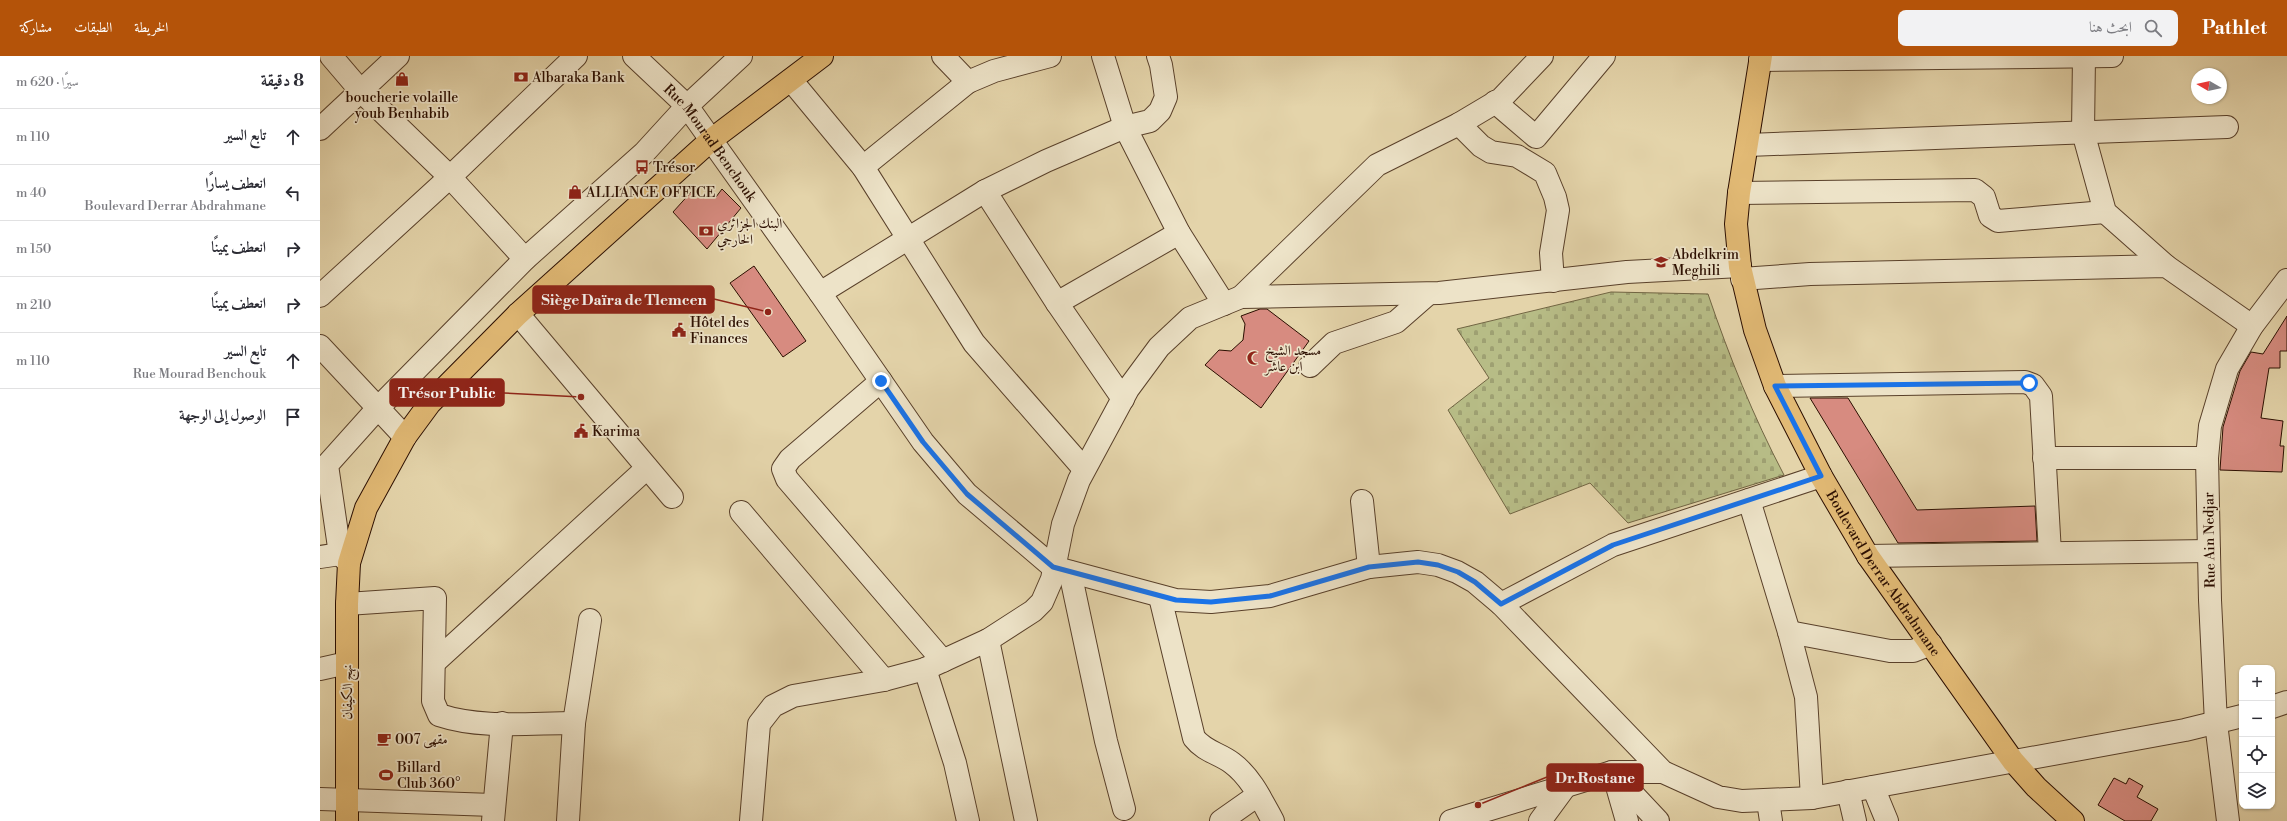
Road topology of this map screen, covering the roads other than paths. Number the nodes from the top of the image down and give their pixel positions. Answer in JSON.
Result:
{"nodes":[{"id":1,"x":331,"y":56,"type":"edge"},
{"id":2,"x":398,"y":56,"type":"edge"},
{"id":3,"x":576,"y":56,"type":"edge"},
{"id":4,"x":634,"y":56,"type":"edge"},
{"id":5,"x":741,"y":56,"type":"edge"},
{"id":6,"x":822,"y":56,"type":"edge"},
{"id":7,"x":943,"y":56,"type":"edge"},
{"id":8,"x":1050,"y":56,"type":"edge"},
{"id":9,"x":1103,"y":56,"type":"edge"},
{"id":10,"x":1158,"y":56,"type":"edge"},
{"id":11,"x":1542,"y":56,"type":"edge"},
{"id":12,"x":1604,"y":56,"type":"edge"},
{"id":13,"x":2084,"y":56,"type":"edge"},
{"id":14,"x":2112,"y":56,"type":"edge"},
{"id":15,"x":1913,"y":57,"type":"edge"},
{"id":16,"x":1760,"y":58,"type":"edge"},
{"id":17,"x":791,"y":80,"type":"junction"},
{"id":18,"x":968,"y":82,"type":"junction"},
{"id":19,"x":360,"y":90,"type":"junction"},
{"id":20,"x":1495,"y":102,"type":"junction"},
{"id":21,"x":687,"y":106,"type":"junction"},
{"id":22,"x":1459,"y":124,"type":"junction"},
{"id":23,"x":1125,"y":127,"type":"junction"},
{"id":24,"x":2227,"y":127,"type":"dead end"},
{"id":25,"x":320,"y":129,"type":"edge"},
{"id":26,"x":2083,"y":132,"type":"junction"},
{"id":27,"x":711,"y":140,"type":"junction"},
{"id":28,"x":1748,"y":145,"type":"junction"},
{"id":29,"x":863,"y":167,"type":"junction"},
{"id":30,"x":450,"y":177,"type":"junction"},
{"id":31,"x":985,"y":191,"type":"junction"},
{"id":32,"x":1739,"y":193,"type":"junction"},
{"id":33,"x":2104,"y":212,"type":"junction"},
{"id":34,"x":1179,"y":233,"type":"junction"},
{"id":35,"x":907,"y":239,"type":"junction"},
{"id":36,"x":525,"y":259,"type":"junction"},
{"id":37,"x":2166,"y":266,"type":"junction"},
{"id":38,"x":1741,"y":272,"type":"junction"},
{"id":39,"x":2287,"y":280,"type":"edge"},
{"id":40,"x":1553,"y":281,"type":"junction"},
{"id":41,"x":820,"y":293,"type":"junction"},
{"id":42,"x":1428,"y":294,"type":"junction"},
{"id":43,"x":320,"y":296,"type":"edge"},
{"id":44,"x":1232,"y":301,"type":"junction"},
{"id":45,"x":1057,"y":303,"type":"junction"},
{"id":46,"x":518,"y":314,"type":"junction"},
{"id":47,"x":2252,"y":326,"type":"junction"},
{"id":48,"x":320,"y":346,"type":"edge"},
{"id":49,"x":1310,"y":366,"type":"dead end"},
{"id":50,"x":881,"y":381,"type":"junction"},
{"id":51,"x":1775,"y":386,"type":"junction"},
{"id":52,"x":1123,"y":399,"type":"junction"},
{"id":53,"x":378,"y":408,"type":"junction"},
{"id":54,"x":405,"y":437,"type":"junction"},
{"id":55,"x":2044,"y":458,"type":"junction"},
{"id":56,"x":2207,"y":458,"type":"junction"},
{"id":57,"x":324,"y":465,"type":"edge"},
{"id":58,"x":647,"y":468,"type":"junction"},
{"id":59,"x":1084,"y":470,"type":"junction"},
{"id":60,"x":1821,"y":476,"type":"junction"},
{"id":61,"x":672,"y":497,"type":"dead end"},
{"id":62,"x":1748,"y":500,"type":"junction"},
{"id":63,"x":1362,"y":501,"type":"dead end"},
{"id":64,"x":741,"y":512,"type":"dead end"},
{"id":65,"x":2209,"y":551,"type":"junction"},
{"id":66,"x":2050,"y":553,"type":"junction"},
{"id":67,"x":1868,"y":556,"type":"junction"},
{"id":68,"x":337,"y":558,"type":"edge"},
{"id":69,"x":1369,"y":567,"type":"junction"},
{"id":70,"x":1062,"y":570,"type":"junction"},
{"id":71,"x":1160,"y":597,"type":"junction"},
{"id":72,"x":347,"y":604,"type":"junction"},
{"id":73,"x":1501,"y":604,"type":"junction"},
{"id":74,"x":590,"y":620,"type":"dead end"},
{"id":75,"x":1789,"y":632,"type":"junction"},
{"id":76,"x":988,"y":640,"type":"junction"},
{"id":77,"x":1931,"y":644,"type":"junction"},
{"id":78,"x":435,"y":662,"type":"junction"},
{"id":79,"x":347,"y":663,"type":"junction"},
{"id":80,"x":934,"y":665,"type":"junction"},
{"id":81,"x":320,"y":669,"type":"edge"},
{"id":82,"x":884,"y":680,"type":"junction"},
{"id":83,"x":2287,"y":702,"type":"edge"},
{"id":84,"x":2275,"y":706,"type":"edge"},
{"id":85,"x":2239,"y":717,"type":"edge"},
{"id":86,"x":502,"y":723,"type":"junction"},
{"id":87,"x":574,"y":723,"type":"junction"},
{"id":88,"x":2216,"y":723,"type":"junction"},
{"id":89,"x":2013,"y":761,"type":"junction"},
{"id":90,"x":1612,"y":772,"type":"junction"},
{"id":91,"x":1663,"y":772,"type":"junction"},
{"id":92,"x":1565,"y":787,"type":"junction"},
{"id":93,"x":1872,"y":787,"type":"junction"},
{"id":94,"x":1848,"y":791,"type":"junction"},
{"id":95,"x":1258,"y":795,"type":"junction"},
{"id":96,"x":1812,"y":798,"type":"junction"},
{"id":97,"x":320,"y":799,"type":"edge"},
{"id":98,"x":346,"y":799,"type":"junction"},
{"id":99,"x":1124,"y":809,"type":"dead end"},
{"id":100,"x":1769,"y":811,"type":"edge"},
{"id":101,"x":493,"y":813,"type":"edge"},
{"id":102,"x":1546,"y":819,"type":"edge"},
{"id":103,"x":347,"y":821,"type":"edge"},
{"id":104,"x":568,"y":821,"type":"edge"},
{"id":105,"x":751,"y":821,"type":"edge"},
{"id":106,"x":968,"y":821,"type":"edge"},
{"id":107,"x":1026,"y":821,"type":"edge"},
{"id":108,"x":1221,"y":821,"type":"edge"},
{"id":109,"x":1273,"y":821,"type":"edge"},
{"id":110,"x":1451,"y":821,"type":"edge"},
{"id":111,"x":1627,"y":821,"type":"edge"},
{"id":112,"x":1658,"y":821,"type":"edge"},
{"id":113,"x":1855,"y":821,"type":"edge"},
{"id":114,"x":1887,"y":821,"type":"edge"},
{"id":115,"x":2073,"y":821,"type":"edge"},
{"id":116,"x":2228,"y":821,"type":"edge"}],
"edges":[{"from":1,"to":19,"type":"street"},
{"from":2,"to":19,"type":"street"},
{"from":3,"to":30,"type":"street"},
{"from":4,"to":21,"type":"street","name":"Rue Mourad Benchouk"},
{"from":5,"to":21,"type":"street"},
{"from":6,"to":17,"type":"main road","name":"نهج الكيفان"},
{"from":7,"to":18,"type":"street"},
{"from":8,"to":18,"type":"street"},
{"from":9,"to":23,"type":"street"},
{"from":10,"to":23,"type":"street"},
{"from":11,"to":20,"type":"street"},
{"from":12,"to":20,"type":"street"},
{"from":13,"to":14,"type":"street"},
{"from":13,"to":15,"type":"street"},
{"from":13,"to":26,"type":"street"},
{"from":15,"to":16,"type":"street"},
{"from":16,"to":28,"type":"main road","name":"Boulevard Derrar Abdrahmane"},
{"from":17,"to":27,"type":"main road","name":"نهج الكيفان"},
{"from":17,"to":29,"type":"street"},
{"from":18,"to":29,"type":"street"},
{"from":19,"to":25,"type":"street"},
{"from":19,"to":30,"type":"street"},
{"from":20,"to":22,"type":"street"},
{"from":21,"to":27,"type":"street","name":"Rue Mourad Benchouk"},
{"from":21,"to":36,"type":"street"},
{"from":22,"to":40,"type":"street"},
{"from":22,"to":44,"type":"street"},
{"from":23,"to":31,"type":"street"},
{"from":23,"to":34,"type":"street"},
{"from":24,"to":26,"type":"street"},
{"from":26,"to":28,"type":"street"},
{"from":26,"to":33,"type":"street"},
{"from":27,"to":41,"type":"street","name":"Rue Mourad Benchouk"},
{"from":27,"to":46,"type":"main road","name":"نهج الكيفان"},
{"from":28,"to":32,"type":"main road","name":"Boulevard Derrar Abdrahmane"},
{"from":29,"to":35,"type":"street"},
{"from":30,"to":36,"type":"street"},
{"from":30,"to":43,"type":"street"},
{"from":31,"to":35,"type":"street"},
{"from":31,"to":45,"type":"street"},
{"from":32,"to":33,"type":"street"},
{"from":32,"to":38,"type":"main road","name":"Boulevard Derrar Abdrahmane"},
{"from":33,"to":37,"type":"street"},
{"from":34,"to":44,"type":"street"},
{"from":34,"to":45,"type":"street"},
{"from":35,"to":41,"type":"street"},
{"from":35,"to":59,"type":"street"},
{"from":36,"to":53,"type":"street"},
{"from":37,"to":38,"type":"street"},
{"from":37,"to":47,"type":"street"},
{"from":38,"to":40,"type":"street"},
{"from":38,"to":51,"type":"main road","name":"Boulevard Derrar Abdrahmane"},
{"from":39,"to":47,"type":"street","name":"Rue Ain Nedjar"},
{"from":40,"to":42,"type":"street"},
{"from":41,"to":50,"type":"street","name":"Rue Mourad Benchouk"},
{"from":42,"to":44,"type":"street"},
{"from":42,"to":49,"type":"street"},
{"from":44,"to":52,"type":"street"},
{"from":45,"to":52,"type":"street"},
{"from":46,"to":54,"type":"main road","name":"نهج الكيفان"},
{"from":46,"to":58,"type":"street"},
{"from":47,"to":56,"type":"street","name":"Rue Ain Nedjar"},
{"from":48,"to":53,"type":"street"},
{"from":50,"to":70,"type":"street","name":"Rue Mourad Benchouk"},
{"from":50,"to":80,"type":"street"},
{"from":51,"to":55,"type":"street"},
{"from":51,"to":60,"type":"main road","name":"Boulevard Derrar Abdrahmane"},
{"from":52,"to":59,"type":"street"},
{"from":53,"to":54,"type":"street"},
{"from":53,"to":57,"type":"street"},
{"from":54,"to":68,"type":"main road","name":"نهج الكيفان"},
{"from":55,"to":56,"type":"street"},
{"from":55,"to":66,"type":"street"},
{"from":56,"to":65,"type":"street","name":"Rue Ain Nedjar"},
{"from":57,"to":68,"type":"street"},
{"from":58,"to":61,"type":"street"},
{"from":58,"to":78,"type":"street"},
{"from":59,"to":70,"type":"street"},
{"from":60,"to":62,"type":"street"},
{"from":60,"to":67,"type":"main road","name":"Boulevard Derrar Abdrahmane"},
{"from":62,"to":73,"type":"street"},
{"from":62,"to":75,"type":"street"},
{"from":63,"to":69,"type":"street"},
{"from":64,"to":82,"type":"street"},
{"from":65,"to":66,"type":"street"},
{"from":65,"to":88,"type":"street","name":"Rue Ain Nedjar"},
{"from":66,"to":67,"type":"street"},
{"from":67,"to":77,"type":"main road","name":"Boulevard Derrar Abdrahmane"},
{"from":68,"to":72,"type":"main road","name":"نهج الكيفان"},
{"from":69,"to":71,"type":"street"},
{"from":69,"to":73,"type":"street"},
{"from":70,"to":71,"type":"street"},
{"from":70,"to":76,"type":"street"},
{"from":70,"to":99,"type":"street"},
{"from":71,"to":95,"type":"street"},
{"from":72,"to":78,"type":"street"},
{"from":72,"to":79,"type":"main road","name":"نهج الكيفان"},
{"from":73,"to":91,"type":"street"},
{"from":74,"to":87,"type":"street"},
{"from":75,"to":77,"type":"street"},
{"from":75,"to":96,"type":"street"},
{"from":76,"to":80,"type":"street"},
{"from":76,"to":107,"type":"street"},
{"from":77,"to":89,"type":"main road","name":"Boulevard Derrar Abdrahmane"},
{"from":78,"to":86,"type":"street"},
{"from":79,"to":81,"type":"street"},
{"from":79,"to":98,"type":"main road","name":"نهج الكيفان"},
{"from":80,"to":82,"type":"street"},
{"from":80,"to":106,"type":"street"},
{"from":82,"to":105,"type":"street"},
{"from":83,"to":84,"type":"street"},
{"from":85,"to":88,"type":"street"},
{"from":86,"to":87,"type":"street"},
{"from":86,"to":101,"type":"street"},
{"from":87,"to":104,"type":"street"},
{"from":88,"to":89,"type":"street"},
{"from":88,"to":116,"type":"street","name":"Rue Ain Nedjar"},
{"from":89,"to":93,"type":"street"},
{"from":89,"to":115,"type":"main road","name":"Boulevard Derrar Abdrahmane"},
{"from":90,"to":91,"type":"street"},
{"from":90,"to":92,"type":"street"},
{"from":90,"to":111,"type":"street"},
{"from":90,"to":112,"type":"street"},
{"from":91,"to":100,"type":"street"},
{"from":92,"to":102,"type":"street"},
{"from":92,"to":110,"type":"street"},
{"from":93,"to":94,"type":"street"},
{"from":93,"to":114,"type":"street"},
{"from":94,"to":96,"type":"street"},
{"from":94,"to":113,"type":"street"},
{"from":95,"to":108,"type":"street"},
{"from":95,"to":109,"type":"street"},
{"from":96,"to":100,"type":"street"},
{"from":97,"to":98,"type":"street"},
{"from":98,"to":101,"type":"street"},
{"from":98,"to":103,"type":"main road","name":"نهج الكيفان"}]}
